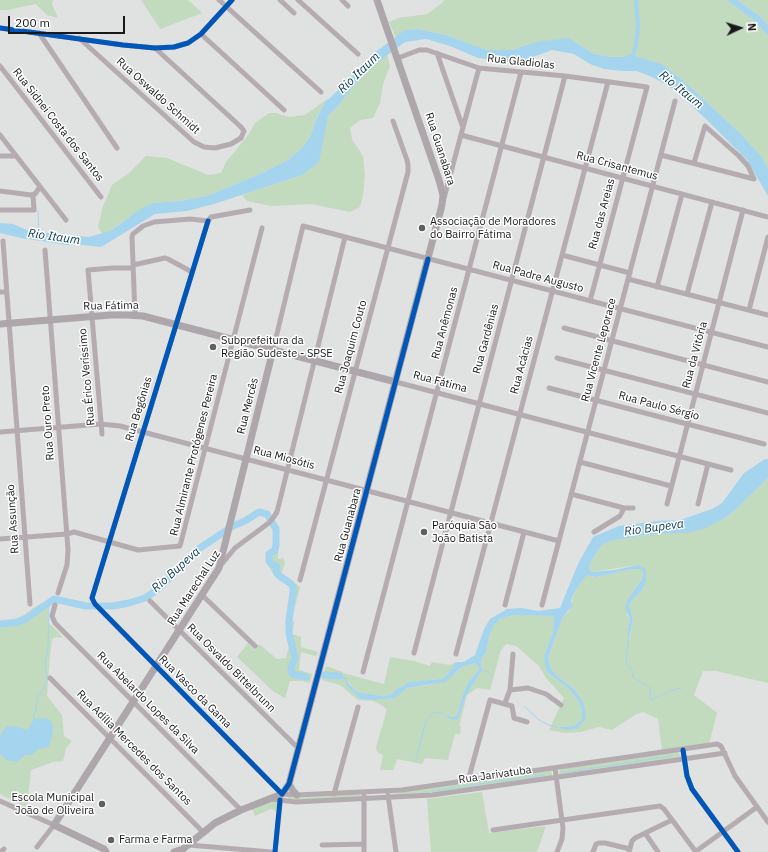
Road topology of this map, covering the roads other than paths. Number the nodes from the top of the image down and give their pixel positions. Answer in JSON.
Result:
{"nodes":[{"id":1,"x":218,"y":0,"type":"edge"},
{"id":2,"x":232,"y":0,"type":"edge"},
{"id":3,"x":280,"y":0,"type":"edge"},
{"id":4,"x":298,"y":0,"type":"edge"},
{"id":5,"x":342,"y":0,"type":"edge"},
{"id":6,"x":377,"y":0,"type":"edge"},
{"id":7,"x":348,"y":6,"type":"dead end"},
{"id":8,"x":226,"y":7,"type":"junction"},
{"id":9,"x":294,"y":13,"type":"dead end"},
{"id":10,"x":0,"y":28,"type":"edge"},
{"id":11,"x":39,"y":33,"type":"junction"},
{"id":12,"x":201,"y":34,"type":"junction"},
{"id":13,"x":79,"y":38,"type":"junction"},
{"id":14,"x":155,"y":48,"type":"junction"},
{"id":15,"x":437,"y":53,"type":"junction"},
{"id":16,"x":358,"y":54,"type":"dead end"},
{"id":17,"x":397,"y":56,"type":"junction"},
{"id":18,"x":0,"y":66,"type":"edge"},
{"id":19,"x":479,"y":68,"type":"junction"},
{"id":20,"x":522,"y":72,"type":"junction"},
{"id":21,"x":565,"y":76,"type":"junction"},
{"id":22,"x":608,"y":82,"type":"junction"},
{"id":23,"x":647,"y":87,"type":"joint"},
{"id":24,"x":321,"y":92,"type":"dead end"},
{"id":25,"x":675,"y":101,"type":"dead end"},
{"id":26,"x":284,"y":110,"type":"dead end"},
{"id":27,"x":393,"y":121,"type":"dead end"},
{"id":28,"x":463,"y":128,"type":"junction"},
{"id":29,"x":0,"y":135,"type":"edge"},
{"id":30,"x":461,"y":135,"type":"junction"},
{"id":31,"x":502,"y":146,"type":"junction"},
{"id":32,"x":117,"y":148,"type":"dead end"},
{"id":33,"x":661,"y":155,"type":"junction"},
{"id":34,"x":0,"y":156,"type":"edge"},
{"id":35,"x":16,"y":156,"type":"junction"},
{"id":36,"x":544,"y":157,"type":"junction"},
{"id":37,"x":694,"y":163,"type":"junction"},
{"id":38,"x":585,"y":168,"type":"junction"},
{"id":39,"x":622,"y":178,"type":"junction"},
{"id":40,"x":439,"y":180,"type":"junction"},
{"id":41,"x":449,"y":180,"type":"junction"},
{"id":42,"x":652,"y":186,"type":"junction"},
{"id":43,"x":40,"y":187,"type":"junction"},
{"id":44,"x":0,"y":191,"type":"edge"},
{"id":45,"x":682,"y":194,"type":"junction"},
{"id":46,"x":33,"y":195,"type":"junction"},
{"id":47,"x":101,"y":197,"type":"dead end"},
{"id":48,"x":712,"y":202,"type":"junction"},
{"id":49,"x":442,"y":205,"type":"junction"},
{"id":50,"x":0,"y":210,"type":"edge"},
{"id":51,"x":250,"y":210,"type":"dead end"},
{"id":52,"x":744,"y":210,"type":"junction"},
{"id":53,"x":768,"y":217,"type":"edge"},
{"id":54,"x":66,"y":220,"type":"dead end"},
{"id":55,"x":208,"y":221,"type":"junction"},
{"id":56,"x":303,"y":226,"type":"joint"},
{"id":57,"x":262,"y":228,"type":"dead end"},
{"id":58,"x":345,"y":237,"type":"junction"},
{"id":59,"x":768,"y":237,"type":"edge"},
{"id":60,"x":2,"y":241,"type":"dead end"},
{"id":61,"x":388,"y":248,"type":"junction"},
{"id":62,"x":45,"y":250,"type":"dead end"},
{"id":63,"x":562,"y":255,"type":"junction"},
{"id":64,"x":428,"y":259,"type":"junction"},
{"id":65,"x":599,"y":265,"type":"junction"},
{"id":66,"x":133,"y":267,"type":"junction"},
{"id":67,"x":469,"y":270,"type":"junction"},
{"id":68,"x":192,"y":272,"type":"junction"},
{"id":69,"x":630,"y":273,"type":"junction"},
{"id":70,"x":628,"y":279,"type":"junction"},
{"id":71,"x":512,"y":280,"type":"junction"},
{"id":72,"x":658,"y":287,"type":"junction"},
{"id":73,"x":552,"y":291,"type":"junction"},
{"id":74,"x":0,"y":292,"type":"edge"},
{"id":75,"x":6,"y":292,"type":"junction"},
{"id":76,"x":688,"y":294,"type":"junction"},
{"id":77,"x":590,"y":301,"type":"junction"},
{"id":78,"x":719,"y":303,"type":"junction"},
{"id":79,"x":620,"y":309,"type":"junction"},
{"id":80,"x":749,"y":310,"type":"junction"},
{"id":81,"x":135,"y":315,"type":"junction"},
{"id":82,"x":768,"y":315,"type":"edge"},
{"id":83,"x":92,"y":317,"type":"junction"},
{"id":84,"x":50,"y":320,"type":"junction"},
{"id":85,"x":9,"y":323,"type":"junction"},
{"id":86,"x":0,"y":324,"type":"edge"},
{"id":87,"x":176,"y":325,"type":"junction"},
{"id":88,"x":564,"y":328,"type":"dead end"},
{"id":89,"x":712,"y":332,"type":"junction"},
{"id":90,"x":233,"y":340,"type":"junction"},
{"id":91,"x":612,"y":341,"type":"junction"},
{"id":92,"x":768,"y":347,"type":"edge"},
{"id":93,"x":273,"y":350,"type":"junction"},
{"id":94,"x":557,"y":358,"type":"dead end"},
{"id":95,"x":314,"y":360,"type":"junction"},
{"id":96,"x":703,"y":365,"type":"junction"},
{"id":97,"x":604,"y":370,"type":"junction"},
{"id":98,"x":355,"y":371,"type":"junction"},
{"id":99,"x":396,"y":382,"type":"junction"},
{"id":100,"x":768,"y":382,"type":"edge"},
{"id":101,"x":550,"y":388,"type":"dead end"},
{"id":102,"x":437,"y":392,"type":"junction"},
{"id":103,"x":695,"y":394,"type":"junction"},
{"id":104,"x":596,"y":400,"type":"junction"},
{"id":105,"x":479,"y":404,"type":"junction"},
{"id":106,"x":520,"y":414,"type":"junction"},
{"id":107,"x":768,"y":414,"type":"edge"},
{"id":108,"x":101,"y":424,"type":"junction"},
{"id":109,"x":688,"y":424,"type":"junction"},
{"id":110,"x":58,"y":427,"type":"junction"},
{"id":111,"x":17,"y":430,"type":"junction"},
{"id":112,"x":143,"y":431,"type":"junction"},
{"id":113,"x":0,"y":432,"type":"edge"},
{"id":114,"x":588,"y":432,"type":"junction"},
{"id":115,"x":102,"y":434,"type":"dead end"},
{"id":116,"x":764,"y":444,"type":"dead end"},
{"id":117,"x":206,"y":447,"type":"junction"},
{"id":118,"x":679,"y":456,"type":"junction"},
{"id":119,"x":246,"y":458,"type":"junction"},
{"id":120,"x":580,"y":462,"type":"junction"},
{"id":121,"x":708,"y":464,"type":"junction"},
{"id":122,"x":287,"y":469,"type":"junction"},
{"id":123,"x":731,"y":470,"type":"dead end"},
{"id":124,"x":326,"y":479,"type":"junction"},
{"id":125,"x":671,"y":486,"type":"junction"},
{"id":126,"x":367,"y":490,"type":"junction"},
{"id":127,"x":571,"y":494,"type":"junction"},
{"id":128,"x":408,"y":501,"type":"junction"},
{"id":129,"x":667,"y":504,"type":"dead end"},
{"id":130,"x":698,"y":504,"type":"dead end"},
{"id":131,"x":624,"y":508,"type":"junction"},
{"id":132,"x":633,"y":508,"type":"dead end"},
{"id":133,"x":450,"y":512,"type":"junction"},
{"id":134,"x":491,"y":523,"type":"junction"},
{"id":135,"x":524,"y":532,"type":"junction"},
{"id":136,"x":594,"y":532,"type":"dead end"},
{"id":137,"x":67,"y":534,"type":"junction"},
{"id":138,"x":25,"y":538,"type":"junction"},
{"id":139,"x":0,"y":540,"type":"edge"},
{"id":140,"x":109,"y":541,"type":"junction"},
{"id":141,"x":559,"y":541,"type":"junction"},
{"id":142,"x":219,"y":568,"type":"junction"},
{"id":143,"x":300,"y":580,"type":"dead end"},
{"id":144,"x":58,"y":593,"type":"dead end"},
{"id":145,"x":202,"y":595,"type":"junction"},
{"id":146,"x":150,"y":601,"type":"dead end"},
{"id":147,"x":30,"y":604,"type":"dead end"},
{"id":148,"x":95,"y":604,"type":"joint"},
{"id":149,"x":55,"y":605,"type":"dead end"},
{"id":150,"x":505,"y":605,"type":"dead end"},
{"id":151,"x":542,"y":605,"type":"dead end"},
{"id":152,"x":179,"y":630,"type":"junction"},
{"id":153,"x":255,"y":646,"type":"dead end"},
{"id":154,"x":414,"y":653,"type":"dead end"},
{"id":155,"x":456,"y":654,"type":"dead end"},
{"id":156,"x":513,"y":654,"type":"dead end"},
{"id":157,"x":156,"y":666,"type":"junction"},
{"id":158,"x":363,"y":672,"type":"dead end"},
{"id":159,"x":50,"y":678,"type":"dead end"},
{"id":160,"x":510,"y":690,"type":"junction"},
{"id":161,"x":133,"y":702,"type":"junction"},
{"id":162,"x":505,"y":704,"type":"junction"},
{"id":163,"x":561,"y":705,"type":"dead end"},
{"id":164,"x":358,"y":707,"type":"dead end"},
{"id":165,"x":527,"y":722,"type":"dead end"},
{"id":166,"x":110,"y":738,"type":"junction"},
{"id":167,"x":299,"y":749,"type":"junction"},
{"id":168,"x":683,"y":750,"type":"junction"},
{"id":169,"x":725,"y":753,"type":"junction"},
{"id":170,"x":684,"y":759,"type":"junction"},
{"id":171,"x":555,"y":768,"type":"junction"},
{"id":172,"x":556,"y":778,"type":"junction"},
{"id":173,"x":468,"y":781,"type":"junction"},
{"id":174,"x":289,"y":784,"type":"junction"},
{"id":175,"x":364,"y":792,"type":"junction"},
{"id":176,"x":334,"y":794,"type":"junction"},
{"id":177,"x":388,"y":794,"type":"junction"},
{"id":178,"x":297,"y":796,"type":"junction"},
{"id":179,"x":281,"y":797,"type":"junction"},
{"id":180,"x":364,"y":799,"type":"junction"},
{"id":181,"x":0,"y":801,"type":"edge"},
{"id":182,"x":757,"y":807,"type":"junction"},
{"id":183,"x":241,"y":810,"type":"junction"},
{"id":184,"x":672,"y":820,"type":"junction"},
{"id":185,"x":562,"y":821,"type":"junction"},
{"id":186,"x":768,"y":822,"type":"edge"},
{"id":187,"x":54,"y":825,"type":"junction"},
{"id":188,"x":493,"y":830,"type":"dead end"},
{"id":189,"x":203,"y":832,"type":"junction"},
{"id":190,"x":723,"y":832,"type":"junction"},
{"id":191,"x":645,"y":833,"type":"junction"},
{"id":192,"x":364,"y":844,"type":"junction"},
{"id":193,"x":322,"y":845,"type":"dead end"},
{"id":194,"x":37,"y":847,"type":"dead end"},
{"id":195,"x":185,"y":849,"type":"edge"},
{"id":196,"x":103,"y":851,"type":"edge"},
{"id":197,"x":629,"y":851,"type":"edge"},
{"id":198,"x":112,"y":852,"type":"edge"},
{"id":199,"x":174,"y":852,"type":"edge"},
{"id":200,"x":271,"y":852,"type":"edge"},
{"id":201,"x":275,"y":852,"type":"edge"},
{"id":202,"x":364,"y":852,"type":"edge"},
{"id":203,"x":396,"y":852,"type":"edge"},
{"id":204,"x":557,"y":852,"type":"edge"},
{"id":205,"x":593,"y":852,"type":"edge"},
{"id":206,"x":658,"y":852,"type":"edge"},
{"id":207,"x":696,"y":852,"type":"edge"},
{"id":208,"x":738,"y":852,"type":"edge"}],
"edges":[{"from":1,"to":8,"type":"street"},
{"from":2,"to":8,"type":"street"},
{"from":3,"to":9,"type":"street"},
{"from":4,"to":16,"type":"street"},
{"from":5,"to":7,"type":"street"},
{"from":6,"to":17,"type":"main road","name":"Rua Guanabara"},
{"from":8,"to":12,"type":"street"},
{"from":8,"to":24,"type":"street"},
{"from":10,"to":11,"type":"street"},
{"from":11,"to":13,"type":"street"},
{"from":11,"to":32,"type":"street"},
{"from":12,"to":14,"type":"street"},
{"from":12,"to":26,"type":"street"},
{"from":13,"to":14,"type":"street"},
{"from":13,"to":14,"type":"street","name":"Rua Oswaldo Schmidt"},
{"from":15,"to":17,"type":"street","name":"Rua Gladiolas"},
{"from":15,"to":19,"type":"street","name":"Rua Gladiolas"},
{"from":15,"to":28,"type":"street"},
{"from":17,"to":40,"type":"main road","name":"Rua Guanabara"},
{"from":18,"to":47,"type":"street","name":"Rua Sidnei Costa dos Santos"},
{"from":19,"to":20,"type":"street","name":"Rua Gladiolas"},
{"from":19,"to":28,"type":"street"},
{"from":20,"to":21,"type":"street","name":"Rua Gladiolas"},
{"from":20,"to":31,"type":"street","name":"Rua Anêmonas"},
{"from":21,"to":22,"type":"street","name":"Rua Gladiolas"},
{"from":21,"to":36,"type":"street","name":"Rua Gardênias"},
{"from":22,"to":23,"type":"street","name":"Rua Gladiolas"},
{"from":22,"to":38,"type":"street","name":"Rua Acácias"},
{"from":23,"to":39,"type":"street","name":"Rua das Areias"},
{"from":25,"to":33,"type":"street","name":"Rua Vicente Leporace"},
{"from":27,"to":61,"type":"street","name":"Rua Joaquim Couto"},
{"from":28,"to":30,"type":"street"},
{"from":29,"to":35,"type":"street"},
{"from":30,"to":31,"type":"street","name":"Rua Crisantemus"},
{"from":30,"to":41,"type":"street"},
{"from":31,"to":36,"type":"street","name":"Rua Crisantemus"},
{"from":31,"to":67,"type":"street","name":"Rua Anêmonas"},
{"from":33,"to":37,"type":"street"},
{"from":33,"to":42,"type":"street","name":"Rua Vicente Leporace"},
{"from":34,"to":35,"type":"street"},
{"from":35,"to":43,"type":"street"},
{"from":36,"to":38,"type":"street","name":"Rua Crisantemus"},
{"from":36,"to":71,"type":"street","name":"Rua Gardênias"},
{"from":37,"to":37,"type":"street"},
{"from":38,"to":39,"type":"street","name":"Rua Crisantemus"},
{"from":38,"to":63,"type":"street","name":"Rua Acácias"},
{"from":39,"to":42,"type":"street","name":"Rua Crisantemus"},
{"from":39,"to":65,"type":"street","name":"Rua das Areias"},
{"from":40,"to":41,"type":"street"},
{"from":40,"to":49,"type":"main road","name":"Rua Guanabara"},
{"from":41,"to":49,"type":"street"},
{"from":42,"to":45,"type":"street","name":"Rua Crisantemus"},
{"from":42,"to":69,"type":"street","name":"Rua Vicente Leporace"},
{"from":43,"to":46,"type":"street"},
{"from":43,"to":54,"type":"street"},
{"from":44,"to":46,"type":"street"},
{"from":45,"to":48,"type":"street","name":"Rua Crisantemus"},
{"from":45,"to":72,"type":"street"},
{"from":46,"to":50,"type":"street"},
{"from":48,"to":52,"type":"street","name":"Rua Crisantemus"},
{"from":48,"to":76,"type":"street"},
{"from":49,"to":64,"type":"main road","name":"Rua Guanabara"},
{"from":51,"to":55,"type":"street"},
{"from":52,"to":53,"type":"street","name":"Rua Crisantemus"},
{"from":52,"to":78,"type":"street","name":"Rua da Vitória"},
{"from":55,"to":66,"type":"street"},
{"from":55,"to":68,"type":"street","name":"Rua Begônias"},
{"from":56,"to":58,"type":"street","name":"Rua Padre Augusto"},
{"from":56,"to":93,"type":"street","name":"Rua Mercês"},
{"from":57,"to":90,"type":"street","name":"Rua Almirante Protógenes Pereira"},
{"from":58,"to":61,"type":"street","name":"Rua Padre Augusto"},
{"from":58,"to":95,"type":"street","name":"Rua Marechal Luz"},
{"from":59,"to":80,"type":"street"},
{"from":60,"to":75,"type":"street","name":"Rua Assunção"},
{"from":61,"to":64,"type":"street","name":"Rua Padre Augusto"},
{"from":61,"to":98,"type":"street","name":"Rua Joaquim Couto"},
{"from":62,"to":84,"type":"street","name":"Rua Ouro Preto"},
{"from":63,"to":65,"type":"street"},
{"from":63,"to":73,"type":"street","name":"Rua Acácias"},
{"from":64,"to":67,"type":"street","name":"Rua Padre Augusto"},
{"from":64,"to":99,"type":"main road","name":"Rua Guanabara"},
{"from":65,"to":69,"type":"street"},
{"from":65,"to":77,"type":"street","name":"Rua das Areias"},
{"from":66,"to":68,"type":"street"},
{"from":66,"to":81,"type":"street"},
{"from":66,"to":83,"type":"street","name":"Rua Érico Veríssimo"},
{"from":67,"to":71,"type":"street","name":"Rua Padre Augusto"},
{"from":67,"to":102,"type":"street","name":"Rua Anêmonas"},
{"from":68,"to":87,"type":"street","name":"Rua Begônias"},
{"from":69,"to":70,"type":"street","name":"Rua Vicente Leporace"},
{"from":70,"to":72,"type":"street"},
{"from":70,"to":79,"type":"street","name":"Rua Vicente Leporace"},
{"from":71,"to":73,"type":"street","name":"Rua Padre Augusto"},
{"from":71,"to":105,"type":"street","name":"Rua Gardênias"},
{"from":72,"to":76,"type":"street"},
{"from":73,"to":77,"type":"street","name":"Rua Padre Augusto"},
{"from":73,"to":106,"type":"street","name":"Rua Acácias"},
{"from":74,"to":75,"type":"street"},
{"from":75,"to":85,"type":"street","name":"Rua Assunção"},
{"from":76,"to":78,"type":"street"},
{"from":77,"to":79,"type":"street","name":"Rua Padre Augusto"},
{"from":78,"to":80,"type":"street"},
{"from":78,"to":89,"type":"street","name":"Rua da Vitória"},
{"from":79,"to":89,"type":"street","name":"Rua Padre Augusto"},
{"from":79,"to":91,"type":"street","name":"Rua Vicente Leporace"},
{"from":80,"to":82,"type":"street"},
{"from":81,"to":83,"type":"main road","name":"Rua Fátima"},
{"from":81,"to":87,"type":"main road","name":"Rua Fátima"},
{"from":83,"to":84,"type":"main road","name":"Rua Fátima"},
{"from":83,"to":108,"type":"street","name":"Rua Érico Veríssimo"},
{"from":84,"to":85,"type":"main road","name":"Rua Fátima"},
{"from":84,"to":110,"type":"street","name":"Rua Ouro Preto"},
{"from":85,"to":86,"type":"main road","name":"Rua Fátima"},
{"from":85,"to":111,"type":"street","name":"Rua Assunção"},
{"from":87,"to":90,"type":"main road","name":"Rua Fátima"},
{"from":87,"to":112,"type":"street","name":"Rua Begônias"},
{"from":88,"to":91,"type":"street"},
{"from":89,"to":92,"type":"street","name":"Rua Padre Augusto"},
{"from":89,"to":96,"type":"street","name":"Rua da Vitória"},
{"from":90,"to":93,"type":"main road","name":"Rua Fátima"},
{"from":90,"to":117,"type":"street","name":"Rua Almirante Protógenes Pereira"},
{"from":91,"to":96,"type":"street"},
{"from":91,"to":97,"type":"street","name":"Rua Vicente Leporace"},
{"from":93,"to":95,"type":"main road","name":"Rua Fátima"},
{"from":93,"to":119,"type":"main road","name":"Rua Mercês"},
{"from":94,"to":97,"type":"street"},
{"from":95,"to":98,"type":"main road","name":"Rua Fátima"},
{"from":95,"to":122,"type":"street","name":"Rua Marechal Luz"},
{"from":96,"to":100,"type":"street"},
{"from":96,"to":103,"type":"street","name":"Rua da Vitória"},
{"from":97,"to":103,"type":"street"},
{"from":97,"to":104,"type":"street","name":"Rua Vicente Leporace"},
{"from":98,"to":99,"type":"main road","name":"Rua Fátima"},
{"from":98,"to":124,"type":"street","name":"Rua Joaquim Couto"},
{"from":99,"to":102,"type":"street","name":"Rua Fátima"},
{"from":99,"to":126,"type":"main road","name":"Rua Guanabara"},
{"from":101,"to":104,"type":"street","name":"Rua Paulo Sérgio"},
{"from":102,"to":105,"type":"street","name":"Rua Fátima"},
{"from":102,"to":128,"type":"street","name":"Rua Anêmonas"},
{"from":103,"to":107,"type":"street"},
{"from":103,"to":109,"type":"street","name":"Rua da Vitória"},
{"from":104,"to":109,"type":"street","name":"Rua Paulo Sérgio"},
{"from":104,"to":114,"type":"street","name":"Rua Vicente Leporace"},
{"from":105,"to":106,"type":"street","name":"Rua Fátima"},
{"from":105,"to":133,"type":"street","name":"Rua Gardênias"},
{"from":106,"to":114,"type":"street","name":"Rua Fátima"},
{"from":106,"to":134,"type":"street","name":"Rua Acácias"},
{"from":108,"to":110,"type":"street","name":"Rua Miosótis"},
{"from":108,"to":112,"type":"street","name":"Rua Miosótis"},
{"from":108,"to":115,"type":"street","name":"Rua Érico Veríssimo"},
{"from":109,"to":116,"type":"street","name":"Rua Paulo Sérgio"},
{"from":109,"to":118,"type":"street","name":"Rua da Vitória"},
{"from":110,"to":111,"type":"street","name":"Rua Miosótis"},
{"from":110,"to":137,"type":"street","name":"Rua Ouro Preto"},
{"from":111,"to":113,"type":"street","name":"Rua Miosótis"},
{"from":111,"to":138,"type":"street","name":"Rua Assunção"},
{"from":112,"to":117,"type":"street","name":"Rua Miosótis"},
{"from":112,"to":140,"type":"street","name":"Rua Begônias"},
{"from":114,"to":118,"type":"street","name":"Rua Fátima"},
{"from":114,"to":120,"type":"street","name":"Rua Vicente Leporace"},
{"from":117,"to":119,"type":"street","name":"Rua Miosótis"},
{"from":117,"to":140,"type":"street","name":"Rua Almirante Protógenes Pereira"},
{"from":118,"to":121,"type":"street","name":"Rua Fátima"},
{"from":118,"to":125,"type":"street","name":"Rua da Vitória"},
{"from":119,"to":122,"type":"street","name":"Rua Miosótis"},
{"from":119,"to":142,"type":"main road","name":"Rua Mercês"},
{"from":120,"to":125,"type":"street"},
{"from":120,"to":127,"type":"street","name":"Rua Vicente Leporace"},
{"from":121,"to":123,"type":"street","name":"Rua Fátima"},
{"from":121,"to":130,"type":"street"},
{"from":122,"to":124,"type":"street","name":"Rua Miosótis"},
{"from":122,"to":142,"type":"street","name":"Rua Marechal Luz"},
{"from":124,"to":126,"type":"street","name":"Rua Miosótis"},
{"from":124,"to":143,"type":"street","name":"Rua Joaquim Couto"},
{"from":125,"to":129,"type":"street","name":"Rua da Vitória"},
{"from":126,"to":128,"type":"street","name":"Rua Miosótis"},
{"from":126,"to":167,"type":"main road","name":"Rua Guanabara"},
{"from":127,"to":131,"type":"street"},
{"from":127,"to":141,"type":"street","name":"Rua Vicente Leporace"},
{"from":128,"to":133,"type":"street","name":"Rua Miosótis"},
{"from":128,"to":158,"type":"street","name":"Rua Anêmonas"},
{"from":131,"to":132,"type":"street"},
{"from":131,"to":136,"type":"street"},
{"from":133,"to":134,"type":"street","name":"Rua Miosótis"},
{"from":133,"to":154,"type":"street","name":"Rua Gardênias"},
{"from":134,"to":135,"type":"street","name":"Rua Miosótis"},
{"from":134,"to":155,"type":"street","name":"Rua Acácias"},
{"from":135,"to":141,"type":"street","name":"Rua Miosótis"},
{"from":135,"to":150,"type":"street"},
{"from":137,"to":138,"type":"street"},
{"from":137,"to":140,"type":"street"},
{"from":137,"to":144,"type":"street","name":"Rua Ouro Preto"},
{"from":138,"to":139,"type":"street"},
{"from":138,"to":147,"type":"street","name":"Rua Assunção"},
{"from":140,"to":148,"type":"street","name":"Rua Begônias"},
{"from":141,"to":151,"type":"street","name":"Rua Vicente Leporace"},
{"from":142,"to":145,"type":"main road","name":"Rua Marechal Luz"},
{"from":145,"to":152,"type":"main road","name":"Rua Marechal Luz"},
{"from":145,"to":153,"type":"street"},
{"from":146,"to":152,"type":"street","name":"Rua Osvaldo Bittelbrunn"},
{"from":148,"to":157,"type":"street","name":"Rua Vasco da Gama"},
{"from":149,"to":161,"type":"street","name":"Rua Abelardo Lopes da Silva"},
{"from":152,"to":157,"type":"main road","name":"Rua Marechal Luz"},
{"from":152,"to":167,"type":"street","name":"Rua Osvaldo Bittelbrunn"},
{"from":156,"to":160,"type":"street"},
{"from":157,"to":161,"type":"main road","name":"Rua Marechal Luz"},
{"from":157,"to":179,"type":"street","name":"Rua Vasco da Gama"},
{"from":159,"to":166,"type":"street","name":"Rua Adília Mercedes dos Santos"},
{"from":160,"to":162,"type":"street"},
{"from":160,"to":163,"type":"street"},
{"from":161,"to":166,"type":"main road","name":"Rua Marechal Luz"},
{"from":161,"to":183,"type":"street","name":"Rua Abelardo Lopes da Silva"},
{"from":162,"to":165,"type":"street"},
{"from":162,"to":173,"type":"street"},
{"from":164,"to":176,"type":"street"},
{"from":166,"to":187,"type":"main road","name":"Rua Marechal Luz"},
{"from":166,"to":189,"type":"street","name":"Rua Adília Mercedes dos Santos"},
{"from":167,"to":174,"type":"main road","name":"Rua Guanabara"},
{"from":168,"to":169,"type":"street","name":"Rua Jarivatuba"},
{"from":168,"to":170,"type":"street"},
{"from":168,"to":171,"type":"street","name":"Rua Jarivatuba"},
{"from":169,"to":170,"type":"street","name":"Rua Jarivatuba"},
{"from":169,"to":182,"type":"street"},
{"from":170,"to":172,"type":"street","name":"Rua Jarivatuba"},
{"from":170,"to":190,"type":"street"},
{"from":171,"to":172,"type":"street"},
{"from":171,"to":173,"type":"street","name":"Rua Jarivatuba"},
{"from":172,"to":177,"type":"street","name":"Rua Jarivatuba"},
{"from":172,"to":185,"type":"street"},
{"from":173,"to":177,"type":"street","name":"Rua Jarivatuba"},
{"from":174,"to":178,"type":"main road"},
{"from":174,"to":179,"type":"main road","name":"Rua Guanabara"},
{"from":175,"to":176,"type":"street","name":"Rua Jarivatuba"},
{"from":175,"to":177,"type":"street","name":"Rua Jarivatuba"},
{"from":175,"to":180,"type":"street"},
{"from":176,"to":178,"type":"street","name":"Rua Jarivatuba"},
{"from":177,"to":180,"type":"street","name":"Rua Jarivatuba"},
{"from":177,"to":203,"type":"street"},
{"from":178,"to":179,"type":"street","name":"Rua Jarivatuba"},
{"from":179,"to":180,"type":"street","name":"Rua Jarivatuba"},
{"from":179,"to":183,"type":"main road","name":"Rua Jarivatuba"},
{"from":179,"to":201,"type":"street"},
{"from":180,"to":192,"type":"street"},
{"from":181,"to":187,"type":"street"},
{"from":182,"to":186,"type":"street"},
{"from":182,"to":190,"type":"street"},
{"from":183,"to":189,"type":"main road","name":"Rua Jarivatuba"},
{"from":184,"to":185,"type":"street"},
{"from":184,"to":191,"type":"street"},
{"from":184,"to":207,"type":"street"},
{"from":185,"to":188,"type":"street"},
{"from":185,"to":204,"type":"street"},
{"from":187,"to":194,"type":"street"},
{"from":187,"to":196,"type":"main road"},
{"from":189,"to":195,"type":"main road","name":"Rua Jarivatuba"},
{"from":190,"to":207,"type":"street"},
{"from":190,"to":208,"type":"street"},
{"from":191,"to":197,"type":"street"},
{"from":191,"to":206,"type":"street"},
{"from":192,"to":193,"type":"street"},
{"from":192,"to":202,"type":"street"},
{"from":195,"to":199,"type":"main road","name":"Rua Jarivatuba"},
{"from":195,"to":200,"type":"street"},
{"from":196,"to":198,"type":"main road"},
{"from":197,"to":205,"type":"street"}]}
